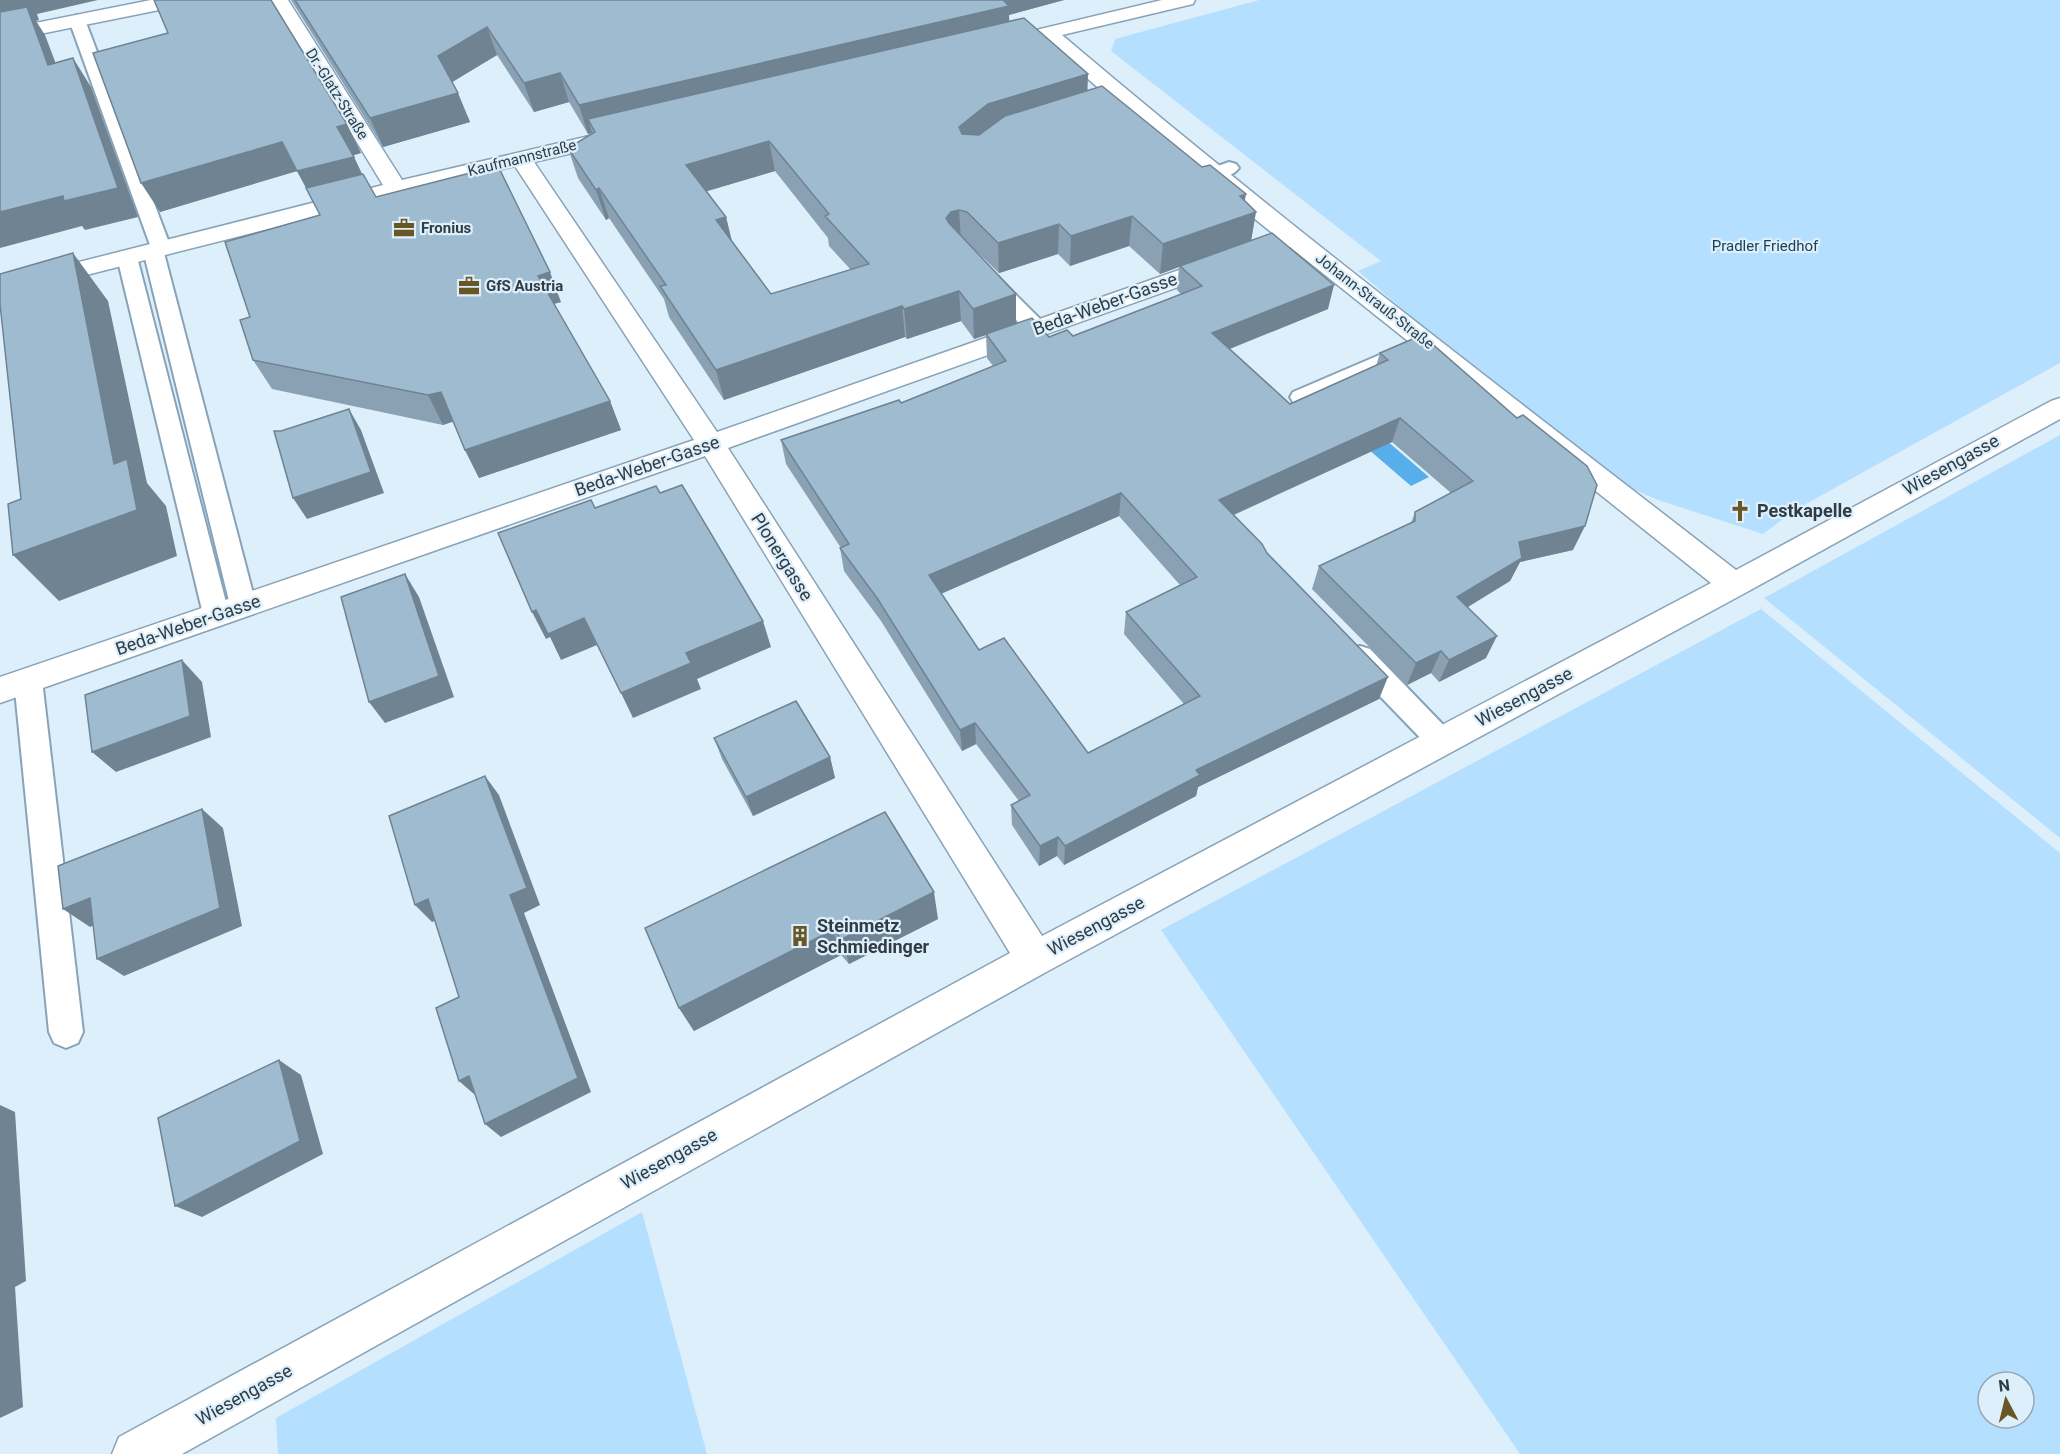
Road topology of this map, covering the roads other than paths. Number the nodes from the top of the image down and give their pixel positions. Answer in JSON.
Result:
{"nodes":[{"id":1,"x":179,"y":0,"type":"edge"},
{"id":2,"x":279,"y":0,"type":"edge"},
{"id":3,"x":1186,"y":0,"type":"edge"},
{"id":4,"x":77,"y":20,"type":"junction"},
{"id":5,"x":1048,"y":34,"type":"junction"},
{"id":6,"x":0,"y":36,"type":"edge"},
{"id":7,"x":981,"y":49,"type":"edge"},
{"id":8,"x":638,"y":130,"type":"edge"},
{"id":9,"x":521,"y":159,"type":"junction"},
{"id":10,"x":396,"y":188,"type":"junction"},
{"id":11,"x":1293,"y":238,"type":"junction"},
{"id":12,"x":157,"y":249,"type":"junction"},
{"id":13,"x":127,"y":257,"type":"junction"},
{"id":14,"x":975,"y":264,"type":"edge"},
{"id":15,"x":0,"y":290,"type":"edge"},
{"id":16,"x":1036,"y":328,"type":"junction"},
{"id":17,"x":1428,"y":342,"type":"junction"},
{"id":18,"x":1301,"y":397,"type":"edge"},
{"id":19,"x":2060,"y":407,"type":"edge"},
{"id":20,"x":711,"y":444,"type":"junction"},
{"id":21,"x":1734,"y":585,"type":"junction"},
{"id":22,"x":243,"y":605,"type":"junction"},
{"id":23,"x":216,"y":614,"type":"junction"},
{"id":24,"x":1345,"y":642,"type":"edge"},
{"id":25,"x":14,"y":685,"type":"edge"},
{"id":26,"x":1442,"y":742,"type":"junction"},
{"id":27,"x":1035,"y":959,"type":"junction"},
{"id":28,"x":66,"y":1032,"type":"dead end"},
{"id":29,"x":135,"y":1454,"type":"edge"}],
"edges":[{"from":1,"to":4,"type":"street"},
{"from":2,"to":10,"type":"street","name":"Dr.-Glatz-Straße"},
{"from":3,"to":5,"type":"street"},
{"from":4,"to":6,"type":"street"},
{"from":4,"to":12,"type":"lane"},
{"from":5,"to":7,"type":"street"},
{"from":5,"to":11,"type":"street","name":"Johann-Strauß-Straße"},
{"from":8,"to":9,"type":"street","name":"Kaufmannstraße"},
{"from":9,"to":10,"type":"street","name":"Kaufmannstraße"},
{"from":9,"to":20,"type":"street","name":"Plonergasse"},
{"from":10,"to":12,"type":"street","name":"Kaufmannstraße"},
{"from":11,"to":16,"type":"street","name":"Beda-Weber-Gasse"},
{"from":11,"to":17,"type":"street","name":"Johann-Strauß-Straße"},
{"from":12,"to":13,"type":"street","name":"Kaufmannstraße"},
{"from":12,"to":22,"type":"lane"},
{"from":13,"to":15,"type":"street","name":"Kaufmannstraße"},
{"from":13,"to":23,"type":"lane"},
{"from":14,"to":16,"type":"lane"},
{"from":16,"to":20,"type":"street","name":"Beda-Weber-Gasse"},
{"from":17,"to":18,"type":"lane"},
{"from":17,"to":21,"type":"street","name":"Johann-Strauß-Straße"},
{"from":19,"to":21,"type":"street","name":"Wiesengasse"},
{"from":20,"to":22,"type":"street","name":"Beda-Weber-Gasse"},
{"from":20,"to":27,"type":"street","name":"Plonergasse"},
{"from":21,"to":26,"type":"street","name":"Wiesengasse"},
{"from":22,"to":23,"type":"street","name":"Beda-Weber-Gasse"},
{"from":23,"to":25,"type":"street","name":"Beda-Weber-Gasse"},
{"from":24,"to":26,"type":"lane"},
{"from":25,"to":28,"type":"lane"},
{"from":26,"to":27,"type":"street","name":"Wiesengasse"},
{"from":27,"to":29,"type":"street","name":"Wiesengasse"}]}
